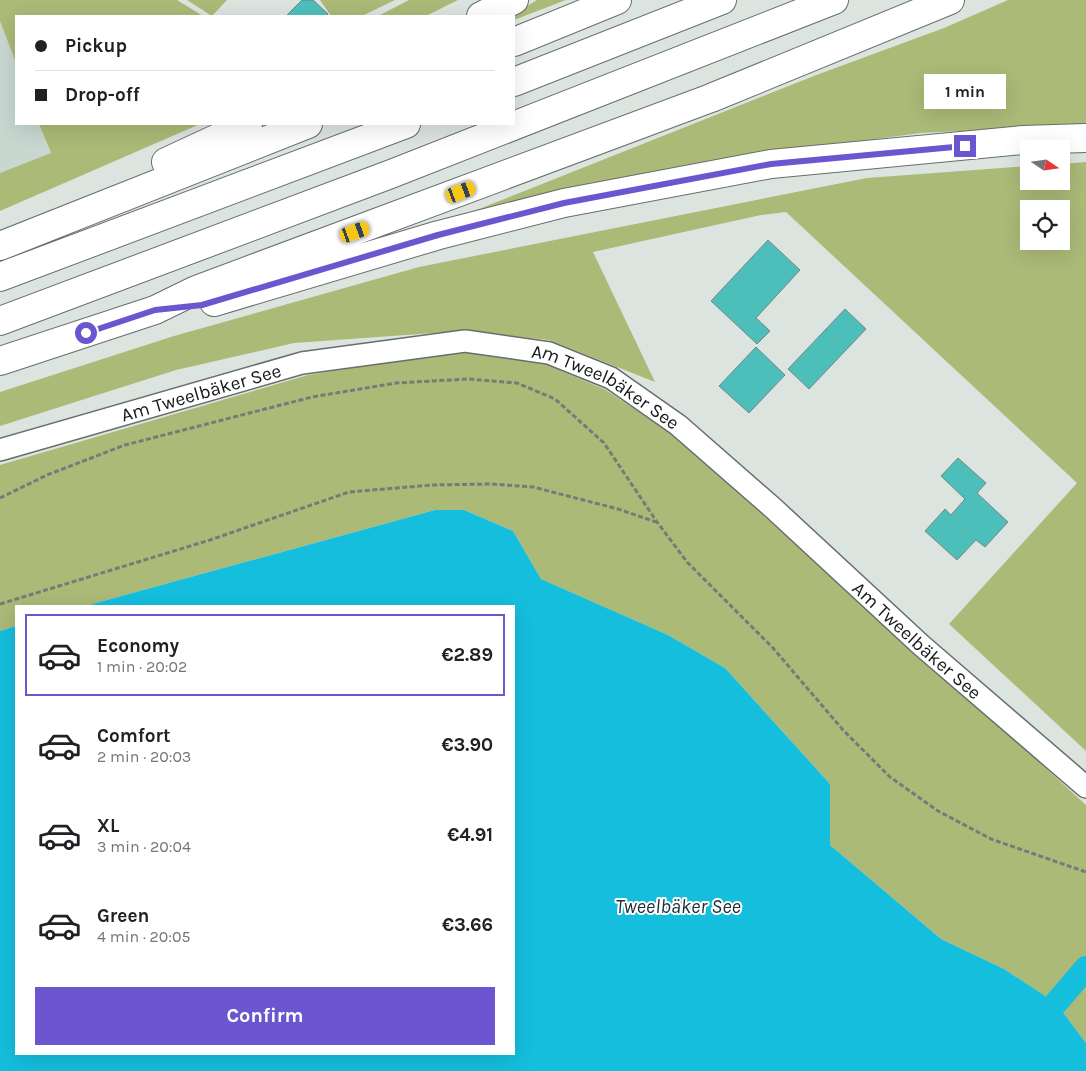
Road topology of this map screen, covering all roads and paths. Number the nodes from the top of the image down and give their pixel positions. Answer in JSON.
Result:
{"nodes":[{"id":1,"x":514,"y":0,"type":"edge"},
{"id":2,"x":618,"y":0,"type":"edge"},
{"id":3,"x":722,"y":0,"type":"edge"},
{"id":4,"x":834,"y":0,"type":"edge"},
{"id":5,"x":950,"y":0,"type":"edge"},
{"id":6,"x":483,"y":15,"type":"edge"},
{"id":7,"x":515,"y":42,"type":"edge"},
{"id":8,"x":515,"y":82,"type":"edge"},
{"id":9,"x":246,"y":125,"type":"edge"},
{"id":10,"x":305,"y":125,"type":"edge"},
{"id":11,"x":403,"y":125,"type":"edge"},
{"id":12,"x":1086,"y":138,"type":"edge"},
{"id":13,"x":0,"y":232,"type":"edge"},
{"id":14,"x":0,"y":246,"type":"edge"},
{"id":15,"x":0,"y":277,"type":"edge"},
{"id":16,"x":155,"y":310,"type":"junction"},
{"id":17,"x":0,"y":321,"type":"edge"},
{"id":18,"x":0,"y":361,"type":"edge"},
{"id":19,"x":0,"y":450,"type":"edge"},
{"id":20,"x":0,"y":498,"type":"edge"},
{"id":21,"x":657,"y":522,"type":"junction"},
{"id":22,"x":0,"y":604,"type":"edge"},
{"id":23,"x":1086,"y":787,"type":"edge"},
{"id":24,"x":1086,"y":872,"type":"edge"}],
"edges":[{"from":1,"to":6,"type":"highway"},
{"from":2,"to":7,"type":"highway"},
{"from":3,"to":8,"type":"highway"},
{"from":4,"to":17,"type":"highway"},
{"from":5,"to":16,"type":"highway"},
{"from":9,"to":13,"type":"highway"},
{"from":10,"to":14,"type":"highway"},
{"from":11,"to":15,"type":"highway"},
{"from":12,"to":16,"type":"highway"},
{"from":16,"to":18,"type":"highway"},
{"from":19,"to":23,"type":"street","name":"Am Tweelbäker See"},
{"from":20,"to":21,"type":"path"},
{"from":21,"to":22,"type":"path"},
{"from":21,"to":24,"type":"path"}]}
